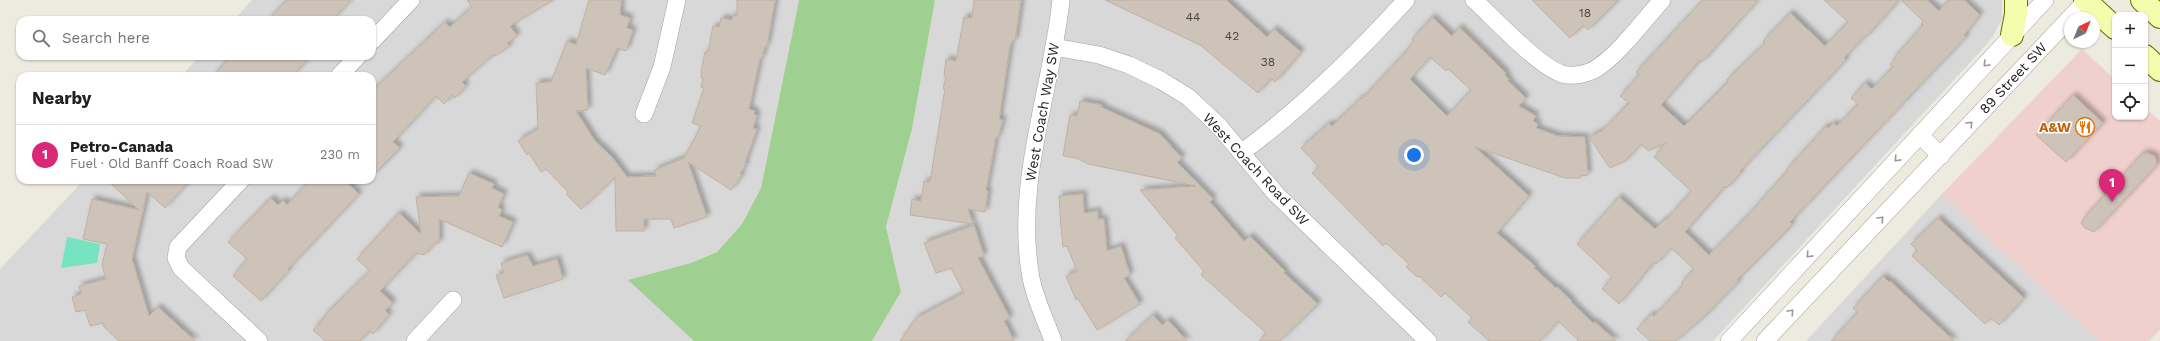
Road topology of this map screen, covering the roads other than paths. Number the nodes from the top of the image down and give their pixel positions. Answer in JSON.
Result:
{"nodes":[{"id":1,"x":411,"y":0,"type":"edge"},
{"id":2,"x":677,"y":0,"type":"edge"},
{"id":3,"x":1061,"y":0,"type":"edge"},
{"id":4,"x":1406,"y":0,"type":"edge"},
{"id":5,"x":1474,"y":0,"type":"edge"},
{"id":6,"x":1662,"y":0,"type":"edge"},
{"id":7,"x":2016,"y":0,"type":"edge"},
{"id":8,"x":2045,"y":0,"type":"edge"},
{"id":9,"x":2142,"y":0,"type":"edge"},
{"id":10,"x":2086,"y":1,"type":"edge"},
{"id":11,"x":2160,"y":17,"type":"edge"},
{"id":12,"x":2112,"y":25,"type":"edge"},
{"id":13,"x":2012,"y":36,"type":"junction"},
{"id":14,"x":376,"y":37,"type":"edge"},
{"id":15,"x":1054,"y":47,"type":"junction"},
{"id":16,"x":2148,"y":59,"type":"edge"},
{"id":17,"x":354,"y":60,"type":"edge"},
{"id":18,"x":2160,"y":70,"type":"edge"},
{"id":19,"x":343,"y":72,"type":"edge"},
{"id":20,"x":644,"y":114,"type":"dead end"},
{"id":21,"x":1920,"y":135,"type":"junction"},
{"id":22,"x":1241,"y":153,"type":"junction"},
{"id":23,"x":1941,"y":156,"type":"junction"},
{"id":24,"x":237,"y":184,"type":"edge"},
{"id":25,"x":1787,"y":279,"type":"junction"},
{"id":26,"x":1806,"y":297,"type":"junction"},
{"id":27,"x":453,"y":300,"type":"dead end"},
{"id":28,"x":258,"y":341,"type":"edge"},
{"id":29,"x":414,"y":341,"type":"edge"},
{"id":30,"x":1053,"y":341,"type":"edge"},
{"id":31,"x":1428,"y":341,"type":"edge"},
{"id":32,"x":1729,"y":341,"type":"edge"},
{"id":33,"x":1765,"y":341,"type":"edge"}],
"edges":[{"from":1,"to":14,"type":"street"},
{"from":2,"to":20,"type":"street"},
{"from":3,"to":15,"type":"street","name":"West Coach Way SW"},
{"from":4,"to":22,"type":"street"},
{"from":5,"to":6,"type":"street"},
{"from":7,"to":13,"type":"main road"},
{"from":8,"to":13,"type":"street"},
{"from":9,"to":11,"type":"main road"},
{"from":10,"to":12,"type":"main road"},
{"from":23,"to":10,"type":"street","name":"89 Street SW","one_way":true},
{"from":13,"to":21,"type":"street","one_way":true},
{"from":15,"to":22,"type":"street","name":"West Coach Road SW"},
{"from":15,"to":30,"type":"street","name":"West Coach Way SW"},
{"from":16,"to":18,"type":"main road"},
{"from":17,"to":19,"type":"street"},
{"from":21,"to":23,"type":"street"},
{"from":21,"to":25,"type":"street","one_way":true},
{"from":22,"to":31,"type":"street","name":"West Coach Road SW"},
{"from":26,"to":23,"type":"street","name":"89 Street SW","one_way":true},
{"from":24,"to":28,"type":"street"},
{"from":25,"to":26,"type":"street"},
{"from":25,"to":32,"type":"street"},
{"from":33,"to":26,"type":"street","name":"89 Street SW","one_way":true},
{"from":27,"to":29,"type":"street"}]}
